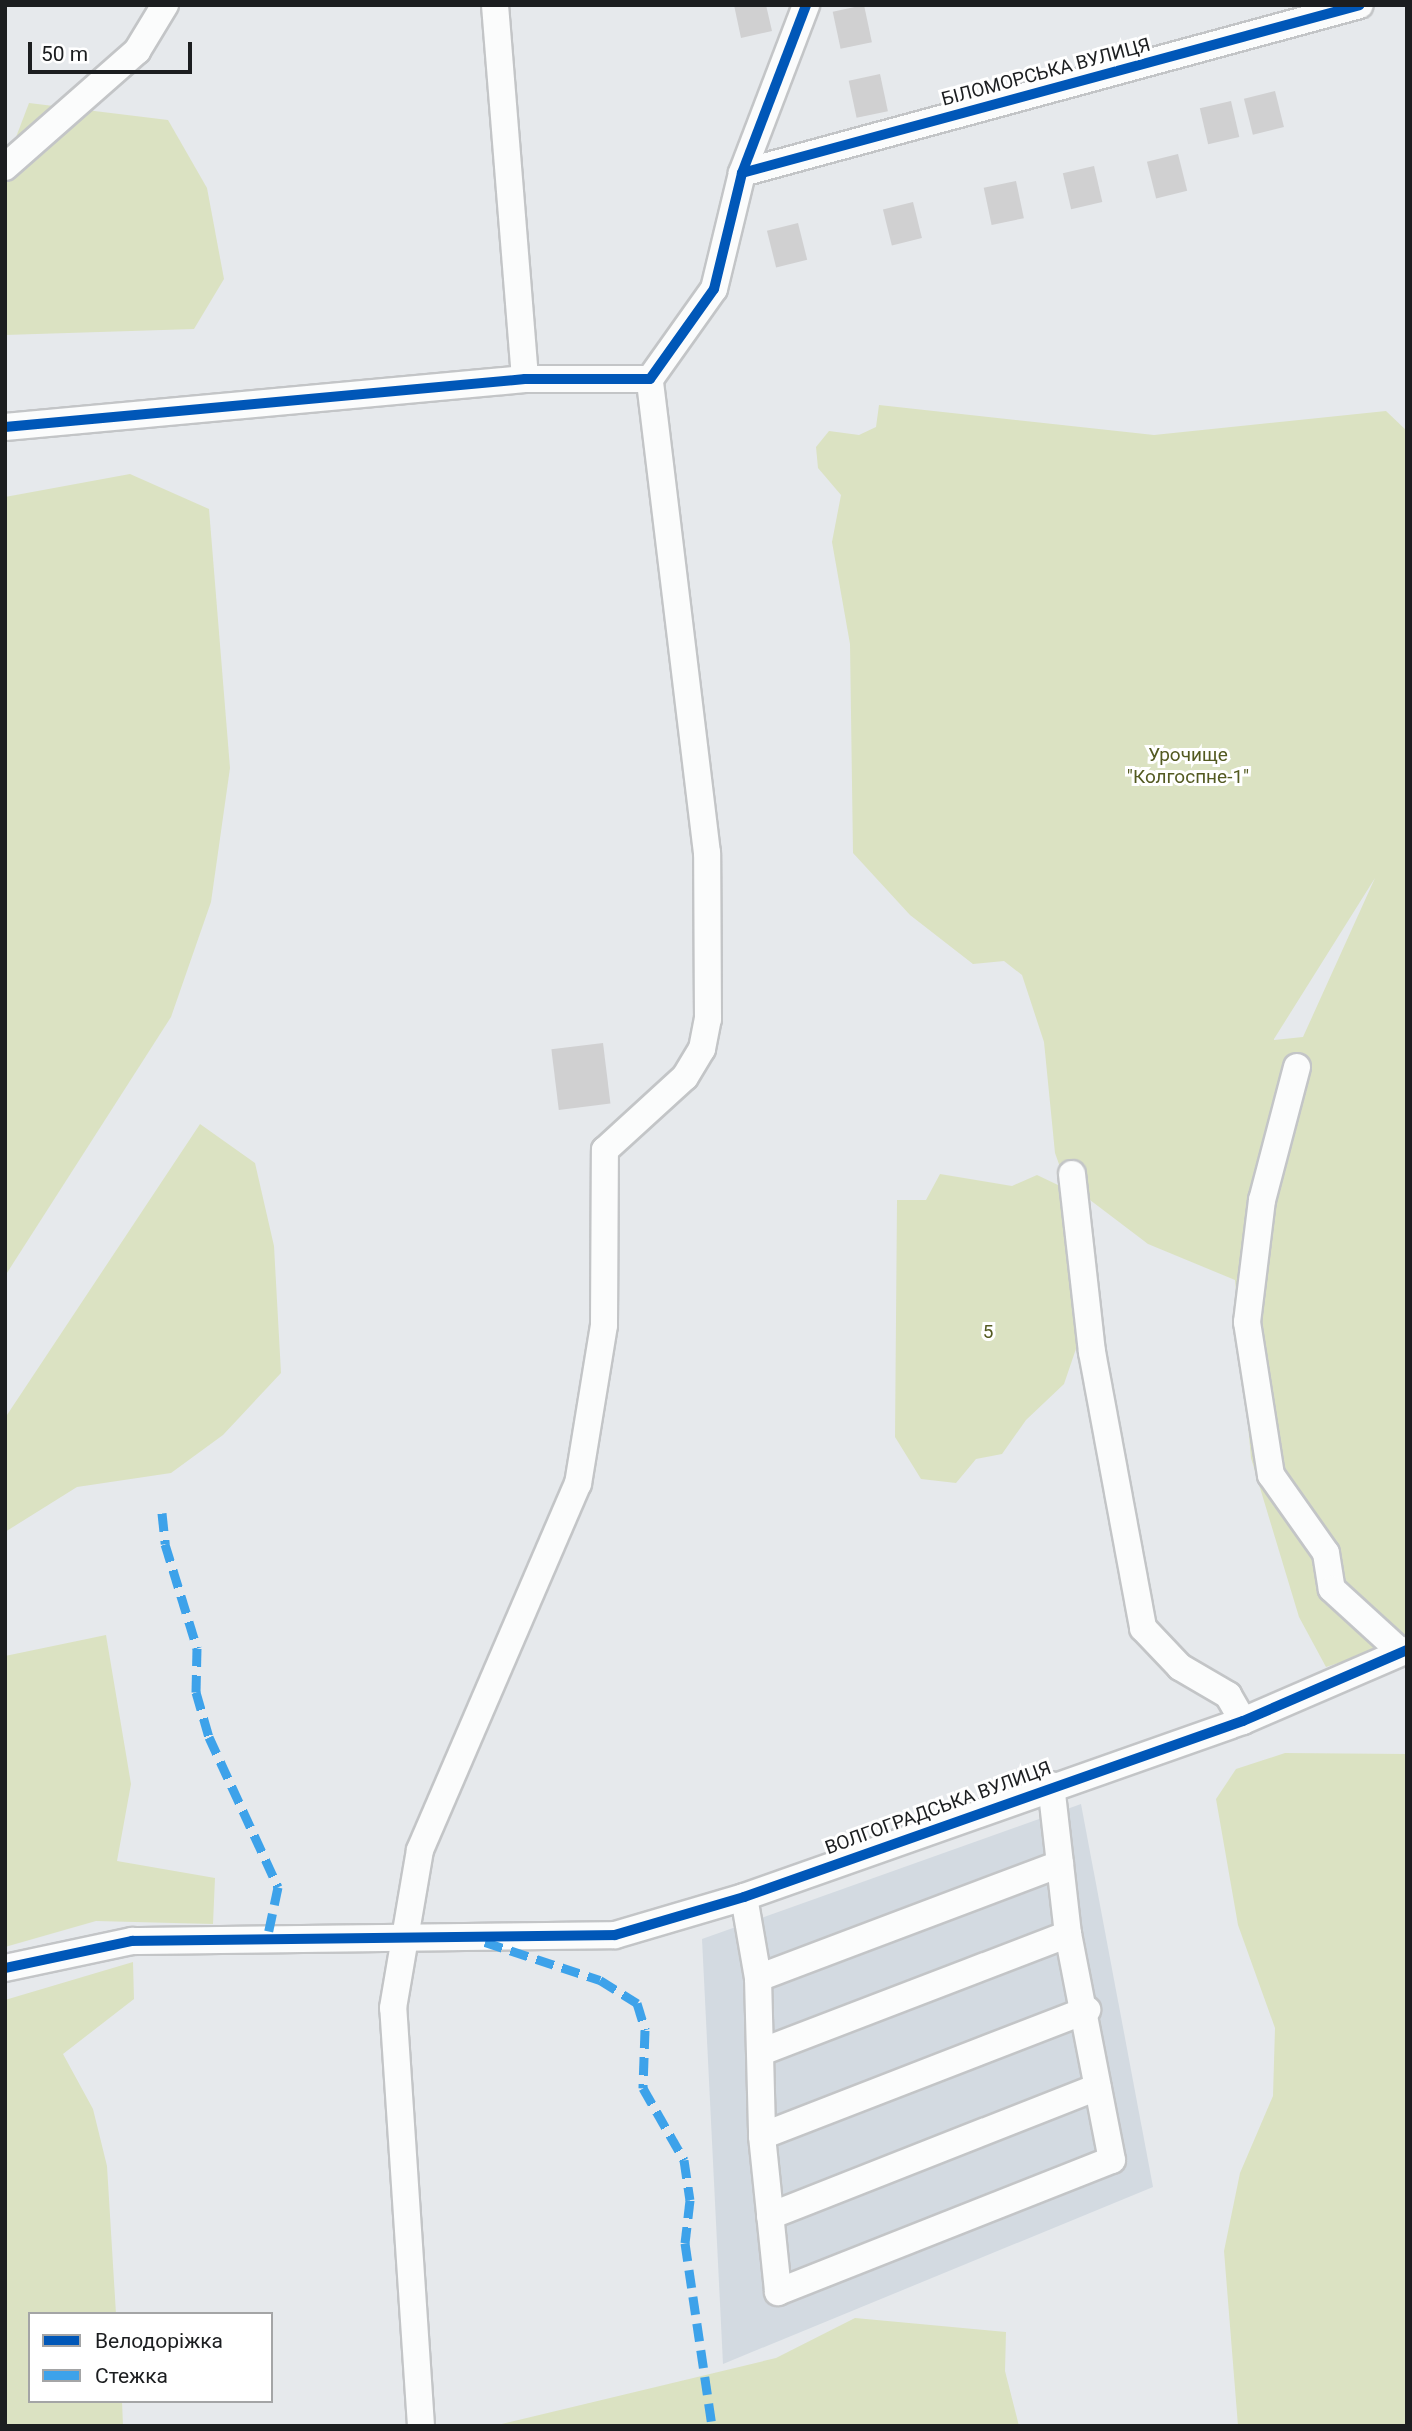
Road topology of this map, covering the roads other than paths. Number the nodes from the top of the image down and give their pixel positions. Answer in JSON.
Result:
{"nodes":[{"id":1,"x":165,"y":5,"type":"edge"},
{"id":2,"x":495,"y":5,"type":"edge"},
{"id":3,"x":806,"y":5,"type":"edge"},
{"id":4,"x":1360,"y":5,"type":"edge"},
{"id":5,"x":5,"y":167,"type":"edge"},
{"id":6,"x":742,"y":173,"type":"junction"},
{"id":7,"x":526,"y":379,"type":"junction"},
{"id":8,"x":650,"y":379,"type":"junction"},
{"id":9,"x":5,"y":427,"type":"edge"},
{"id":10,"x":1297,"y":1067,"type":"dead end"},
{"id":11,"x":1073,"y":1174,"type":"dead end"},
{"id":12,"x":1404,"y":1651,"type":"edge"},
{"id":13,"x":1243,"y":1721,"type":"junction"},
{"id":14,"x":1051,"y":1785,"type":"junction"},
{"id":15,"x":1060,"y":1864,"type":"junction"},
{"id":16,"x":744,"y":1898,"type":"junction"},
{"id":17,"x":1068,"y":1934,"type":"junction"},
{"id":18,"x":405,"y":1938,"type":"junction"},
{"id":19,"x":5,"y":1968,"type":"edge"},
{"id":20,"x":758,"y":1978,"type":"junction"},
{"id":21,"x":1087,"y":2010,"type":"junction"},
{"id":22,"x":761,"y":2052,"type":"junction"},
{"id":23,"x":1097,"y":2087,"type":"junction"},
{"id":24,"x":762,"y":2136,"type":"junction"},
{"id":25,"x":770,"y":2216,"type":"junction"},
{"id":26,"x":421,"y":2426,"type":"edge"}],
"edges":[{"from":1,"to":5,"type":"street"},
{"from":2,"to":7,"type":"street"},
{"from":3,"to":6,"type":"street"},
{"from":4,"to":6,"type":"street","name":"БІЛОМОРСЬКА ВУЛИЦЯ"},
{"from":6,"to":8,"type":"street"},
{"from":7,"to":8,"type":"street"},
{"from":7,"to":9,"type":"street"},
{"from":8,"to":18,"type":"street"},
{"from":10,"to":12,"type":"street"},
{"from":11,"to":13,"type":"street"},
{"from":12,"to":13,"type":"street","name":"ВОЛГОГРАДСЬКА ВУЛИЦЯ"},
{"from":13,"to":14,"type":"street","name":"ВОЛГОГРАДСЬКА ВУЛИЦЯ"},
{"from":14,"to":15,"type":"street"},
{"from":14,"to":16,"type":"street","name":"ВОЛГОГРАДСЬКА ВУЛИЦЯ"},
{"from":15,"to":17,"type":"street"},
{"from":15,"to":20,"type":"street"},
{"from":16,"to":18,"type":"street","name":"ВОЛГОГРАДСЬКА ВУЛИЦЯ"},
{"from":16,"to":20,"type":"street"},
{"from":17,"to":21,"type":"street"},
{"from":17,"to":22,"type":"street"},
{"from":18,"to":19,"type":"street","name":"ВОЛГОГРАДСЬКА ВУЛИЦЯ"},
{"from":18,"to":26,"type":"street"},
{"from":20,"to":22,"type":"street"},
{"from":21,"to":23,"type":"street"},
{"from":21,"to":24,"type":"street"},
{"from":22,"to":24,"type":"street"},
{"from":23,"to":25,"type":"street"},
{"from":23,"to":25,"type":"street"},
{"from":24,"to":25,"type":"street"}]}
